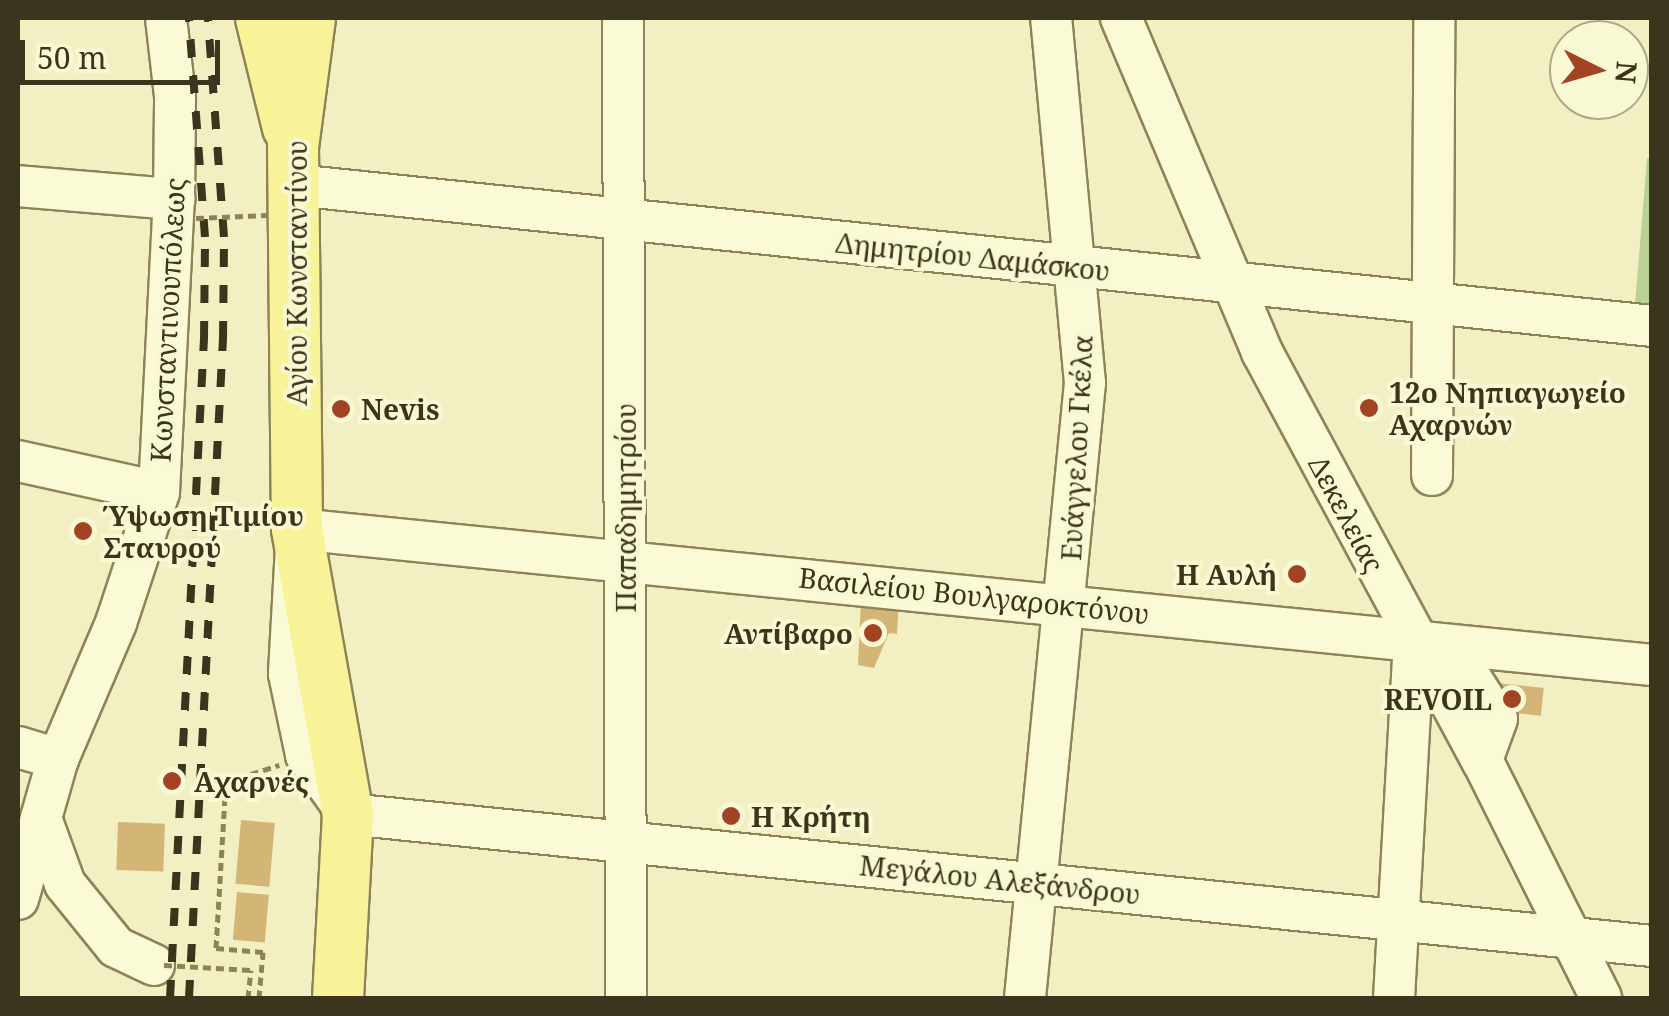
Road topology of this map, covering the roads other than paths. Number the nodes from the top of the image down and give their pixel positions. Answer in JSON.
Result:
{"nodes":[{"id":1,"x":166,"y":18,"type":"edge"},
{"id":2,"x":260,"y":18,"type":"edge"},
{"id":3,"x":310,"y":18,"type":"edge"},
{"id":4,"x":622,"y":18,"type":"edge"},
{"id":5,"x":1052,"y":18,"type":"edge"},
{"id":6,"x":1121,"y":18,"type":"edge"},
{"id":7,"x":1434,"y":18,"type":"edge"},
{"id":8,"x":285,"y":183,"type":"junction"},
{"id":9,"x":18,"y":186,"type":"edge"},
{"id":10,"x":185,"y":208,"type":"junction"},
{"id":11,"x":626,"y":220,"type":"junction"},
{"id":12,"x":1079,"y":266,"type":"junction"},
{"id":13,"x":1230,"y":284,"type":"junction"},
{"id":14,"x":1428,"y":304,"type":"junction"},
{"id":15,"x":1652,"y":326,"type":"edge"},
{"id":16,"x":18,"y":462,"type":"edge"},
{"id":17,"x":1432,"y":475,"type":"dead end"},
{"id":18,"x":158,"y":492,"type":"junction"},
{"id":19,"x":297,"y":529,"type":"junction"},
{"id":20,"x":625,"y":560,"type":"junction"},
{"id":21,"x":1068,"y":605,"type":"junction"},
{"id":22,"x":1414,"y":641,"type":"junction"},
{"id":23,"x":1506,"y":650,"type":"junction"},
{"id":24,"x":1652,"y":665,"type":"edge"},
{"id":25,"x":1454,"y":679,"type":"junction"},
{"id":26,"x":18,"y":747,"type":"edge"},
{"id":27,"x":58,"y":759,"type":"junction"},
{"id":28,"x":348,"y":814,"type":"junction"},
{"id":29,"x":41,"y":818,"type":"junction"},
{"id":30,"x":625,"y":840,"type":"junction"},
{"id":31,"x":1038,"y":882,"type":"junction"},
{"id":32,"x":18,"y":900,"type":"edge"},
{"id":33,"x":1398,"y":922,"type":"junction"},
{"id":34,"x":1574,"y":940,"type":"junction"},
{"id":35,"x":1652,"y":946,"type":"edge"},
{"id":36,"x":159,"y":965,"type":"road end"},
{"id":37,"x":338,"y":998,"type":"edge"},
{"id":38,"x":626,"y":998,"type":"edge"},
{"id":39,"x":1025,"y":998,"type":"edge"},
{"id":40,"x":1394,"y":998,"type":"edge"},
{"id":41,"x":1601,"y":998,"type":"edge"}],
"edges":[{"from":1,"to":10,"type":"street","name":"Κωνσταντινουπόλεως"},
{"from":2,"to":8,"type":"main road"},
{"from":3,"to":8,"type":"main road","name":"Αγίου Κωνσταντίνου"},
{"from":4,"to":11,"type":"street","name":"Παπαδημητρίου"},
{"from":5,"to":12,"type":"street","name":"Ευάγγελου Γκέλα"},
{"from":6,"to":13,"type":"street","name":"Δεκελείας"},
{"from":7,"to":14,"type":"street"},
{"from":8,"to":11,"type":"street","name":"Δημητρίου Δαμάσκου"},
{"from":8,"to":19,"type":"main road","name":"Αγίου Κωνσταντίνου"},
{"from":9,"to":10,"type":"street"},
{"from":10,"to":18,"type":"street","name":"Κωνσταντινουπόλεως"},
{"from":11,"to":12,"type":"street","name":"Δημητρίου Δαμάσκου"},
{"from":11,"to":20,"type":"street","name":"Παπαδημητρίου"},
{"from":12,"to":13,"type":"street","name":"Δημητρίου Δαμάσκου"},
{"from":12,"to":21,"type":"street","name":"Ευάγγελου Γκέλα"},
{"from":13,"to":14,"type":"street","name":"Δημητρίου Δαμάσκου"},
{"from":13,"to":22,"type":"street","name":"Δεκελείας"},
{"from":14,"to":15,"type":"street","name":"Δημητρίου Δαμάσκου"},
{"from":14,"to":17,"type":"street"},
{"from":16,"to":18,"type":"street"},
{"from":18,"to":27,"type":"street","name":"Κωνσταντινουπόλεως"},
{"from":19,"to":20,"type":"street","name":"Βασιλείου Βουλγαροκτόνου"},
{"from":19,"to":28,"type":"main road","name":"Αγίου Κωνσταντίνου"},
{"from":19,"to":28,"type":"street","name":"Αγίου Κωνσταντίνου"},
{"from":20,"to":21,"type":"street","name":"Βασιλείου Βουλγαροκτόνου"},
{"from":20,"to":30,"type":"street","name":"Παπαδημητρίου"},
{"from":21,"to":22,"type":"street","name":"Βασιλείου Βουλγαροκτόνου"},
{"from":21,"to":31,"type":"street","name":"Ευάγγελου Γκέλα"},
{"from":22,"to":23,"type":"street","name":"Βασιλείου Βουλγαροκτόνου"},
{"from":22,"to":25,"type":"street","name":"Δεκελείας"},
{"from":22,"to":33,"type":"street"},
{"from":23,"to":24,"type":"street","name":"Βασιλείου Βουλγαροκτόνου"},
{"from":23,"to":25,"type":"street"},
{"from":25,"to":34,"type":"street","name":"Δεκελείας"},
{"from":26,"to":27,"type":"street"},
{"from":27,"to":29,"type":"street","name":"Κωνσταντινουπόλεως"},
{"from":28,"to":30,"type":"street","name":"Μεγάλου Αλεξάνδρου"},
{"from":28,"to":37,"type":"main road","name":"Αγίου Κωνσταντίνου"},
{"from":29,"to":32,"type":"street","name":"Κωνσταντινουπόλεως"},
{"from":29,"to":36,"type":"street"},
{"from":30,"to":31,"type":"street","name":"Μεγάλου Αλεξάνδρου"},
{"from":30,"to":38,"type":"street","name":"Παπαδημητρίου"},
{"from":31,"to":33,"type":"street","name":"Μεγάλου Αλεξάνδρου"},
{"from":31,"to":39,"type":"street","name":"Ευάγγελου Γκέλα"},
{"from":33,"to":34,"type":"street","name":"Μεγάλου Αλεξάνδρου"},
{"from":33,"to":40,"type":"street"},
{"from":34,"to":35,"type":"street","name":"Μεγάλου Αλεξάνδρου"},
{"from":34,"to":41,"type":"street","name":"Δεκελείας"}]}
